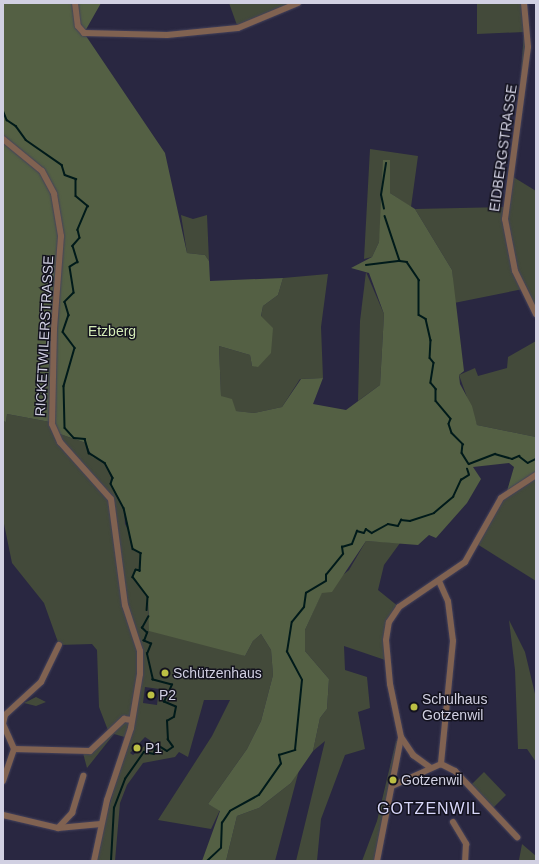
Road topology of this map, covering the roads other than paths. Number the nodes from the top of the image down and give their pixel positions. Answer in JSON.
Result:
{"nodes":[{"id":1,"x":75,"y":3,"type":"edge"},
{"id":2,"x":298,"y":3,"type":"edge"},
{"id":3,"x":524,"y":3,"type":"edge"},
{"id":4,"x":3,"y":139,"type":"edge"},
{"id":5,"x":536,"y":314,"type":"edge"},
{"id":6,"x":536,"y":475,"type":"edge"},
{"id":7,"x":439,"y":581,"type":"junction"},
{"id":8,"x":59,"y":645,"type":"dead end"},
{"id":9,"x":132,"y":720,"type":"junction"},
{"id":10,"x":401,"y":737,"type":"junction"},
{"id":11,"x":14,"y":749,"type":"junction"},
{"id":12,"x":441,"y":764,"type":"junction"},
{"id":13,"x":431,"y":768,"type":"junction"},
{"id":14,"x":83,"y":776,"type":"dead end"},
{"id":15,"x":3,"y":781,"type":"edge"},
{"id":16,"x":392,"y":786,"type":"junction"},
{"id":17,"x":3,"y":815,"type":"edge"},
{"id":18,"x":453,"y":822,"type":"dead end"},
{"id":19,"x":101,"y":824,"type":"junction"},
{"id":20,"x":58,"y":828,"type":"junction"},
{"id":21,"x":517,"y":837,"type":"dead end"},
{"id":22,"x":94,"y":861,"type":"edge"},
{"id":23,"x":377,"y":861,"type":"edge"},
{"id":24,"x":465,"y":861,"type":"edge"}],
"edges":[{"from":1,"to":2,"type":"street"},
{"from":3,"to":5,"type":"street","name":"EIDBERGSTRASSE"},
{"from":4,"to":9,"type":"street","name":"RICKETWILERSTRASSE"},
{"from":6,"to":7,"type":"street"},
{"from":7,"to":10,"type":"street"},
{"from":7,"to":12,"type":"street"},
{"from":8,"to":11,"type":"street"},
{"from":9,"to":11,"type":"street"},
{"from":9,"to":19,"type":"street","name":"RICKETWILERSTRASSE"},
{"from":10,"to":13,"type":"street"},
{"from":10,"to":16,"type":"street"},
{"from":11,"to":15,"type":"street"},
{"from":12,"to":13,"type":"street"},
{"from":12,"to":21,"type":"street"},
{"from":13,"to":16,"type":"street"},
{"from":14,"to":20,"type":"street"},
{"from":16,"to":23,"type":"street"},
{"from":17,"to":20,"type":"street"},
{"from":18,"to":24,"type":"street"},
{"from":19,"to":20,"type":"street"},
{"from":19,"to":22,"type":"street","name":"RICKETWILERSTRASSE"}]}
